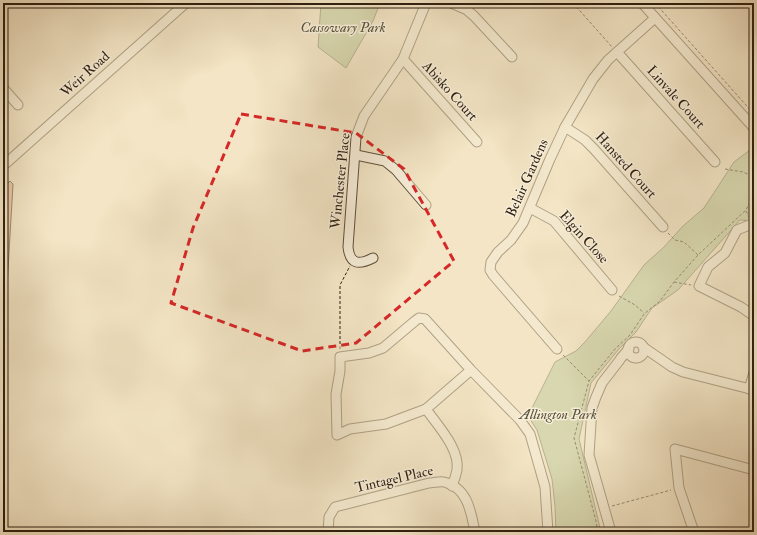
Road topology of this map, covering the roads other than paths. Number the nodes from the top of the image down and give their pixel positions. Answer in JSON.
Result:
{"nodes":[{"id":1,"x":186,"y":3,"type":"edge"},
{"id":2,"x":426,"y":3,"type":"edge"},
{"id":3,"x":451,"y":3,"type":"edge"},
{"id":4,"x":642,"y":3,"type":"edge"},
{"id":5,"x":655,"y":18,"type":"junction"},
{"id":6,"x":617,"y":52,"type":"junction"},
{"id":7,"x":512,"y":57,"type":"dead end"},
{"id":8,"x":403,"y":59,"type":"junction"},
{"id":9,"x":3,"y":88,"type":"edge"},
{"id":10,"x":18,"y":105,"type":"dead end"},
{"id":11,"x":565,"y":127,"type":"junction"},
{"id":12,"x":754,"y":128,"type":"edge"},
{"id":13,"x":477,"y":142,"type":"dead end"},
{"id":14,"x":356,"y":155,"type":"junction"},
{"id":15,"x":715,"y":162,"type":"dead end"},
{"id":16,"x":3,"y":166,"type":"edge"},
{"id":17,"x":426,"y":206,"type":"dead end"},
{"id":18,"x":530,"y":208,"type":"junction"},
{"id":19,"x":754,"y":225,"type":"edge"},
{"id":20,"x":663,"y":227,"type":"road end"},
{"id":21,"x":373,"y":258,"type":"dead end"},
{"id":22,"x":612,"y":290,"type":"road end"},
{"id":23,"x":754,"y":316,"type":"edge"},
{"id":24,"x":557,"y":348,"type":"road end"},
{"id":25,"x":643,"y":351,"type":"junction"},
{"id":26,"x":630,"y":353,"type":"junction"},
{"id":27,"x":471,"y":370,"type":"junction"},
{"id":28,"x":754,"y":373,"type":"edge"},
{"id":29,"x":752,"y":390,"type":"edge"},
{"id":30,"x":426,"y":409,"type":"junction"},
{"id":31,"x":754,"y":470,"type":"edge"},
{"id":32,"x":452,"y":486,"type":"junction"},
{"id":33,"x":328,"y":532,"type":"edge"},
{"id":34,"x":475,"y":532,"type":"edge"},
{"id":35,"x":548,"y":532,"type":"edge"},
{"id":36,"x":611,"y":532,"type":"edge"},
{"id":37,"x":694,"y":532,"type":"edge"}],
"edges":[{"from":1,"to":16,"type":"street","name":"Weir Road"},
{"from":2,"to":8,"type":"street","name":"Winchester Place"},
{"from":3,"to":7,"type":"street"},
{"from":4,"to":5,"type":"street"},
{"from":5,"to":6,"type":"street","name":"Belair Gardens"},
{"from":5,"to":12,"type":"street"},
{"from":6,"to":11,"type":"street","name":"Belair Gardens"},
{"from":6,"to":15,"type":"street","name":"Linvale Court"},
{"from":8,"to":13,"type":"street","name":"Abisko Court"},
{"from":8,"to":14,"type":"street","name":"Winchester Place"},
{"from":9,"to":10,"type":"street"},
{"from":11,"to":18,"type":"street","name":"Belair Gardens"},
{"from":11,"to":20,"type":"street","name":"Hansted Court"},
{"from":14,"to":17,"type":"street"},
{"from":14,"to":21,"type":"street","name":"Winchester Place"},
{"from":18,"to":22,"type":"street","name":"Elgin Close"},
{"from":18,"to":24,"type":"street","name":"Belair Gardens"},
{"from":19,"to":23,"type":"street"},
{"from":25,"to":26,"type":"street"},
{"from":25,"to":26,"type":"street"},
{"from":25,"to":29,"type":"street"},
{"from":26,"to":36,"type":"street"},
{"from":27,"to":30,"type":"street"},
{"from":27,"to":30,"type":"street"},
{"from":27,"to":35,"type":"street"},
{"from":28,"to":29,"type":"street"},
{"from":30,"to":32,"type":"street"},
{"from":31,"to":37,"type":"street"},
{"from":32,"to":33,"type":"street","name":"Tintagel Place"},
{"from":32,"to":34,"type":"street","name":"Tintagel Place"}]}
